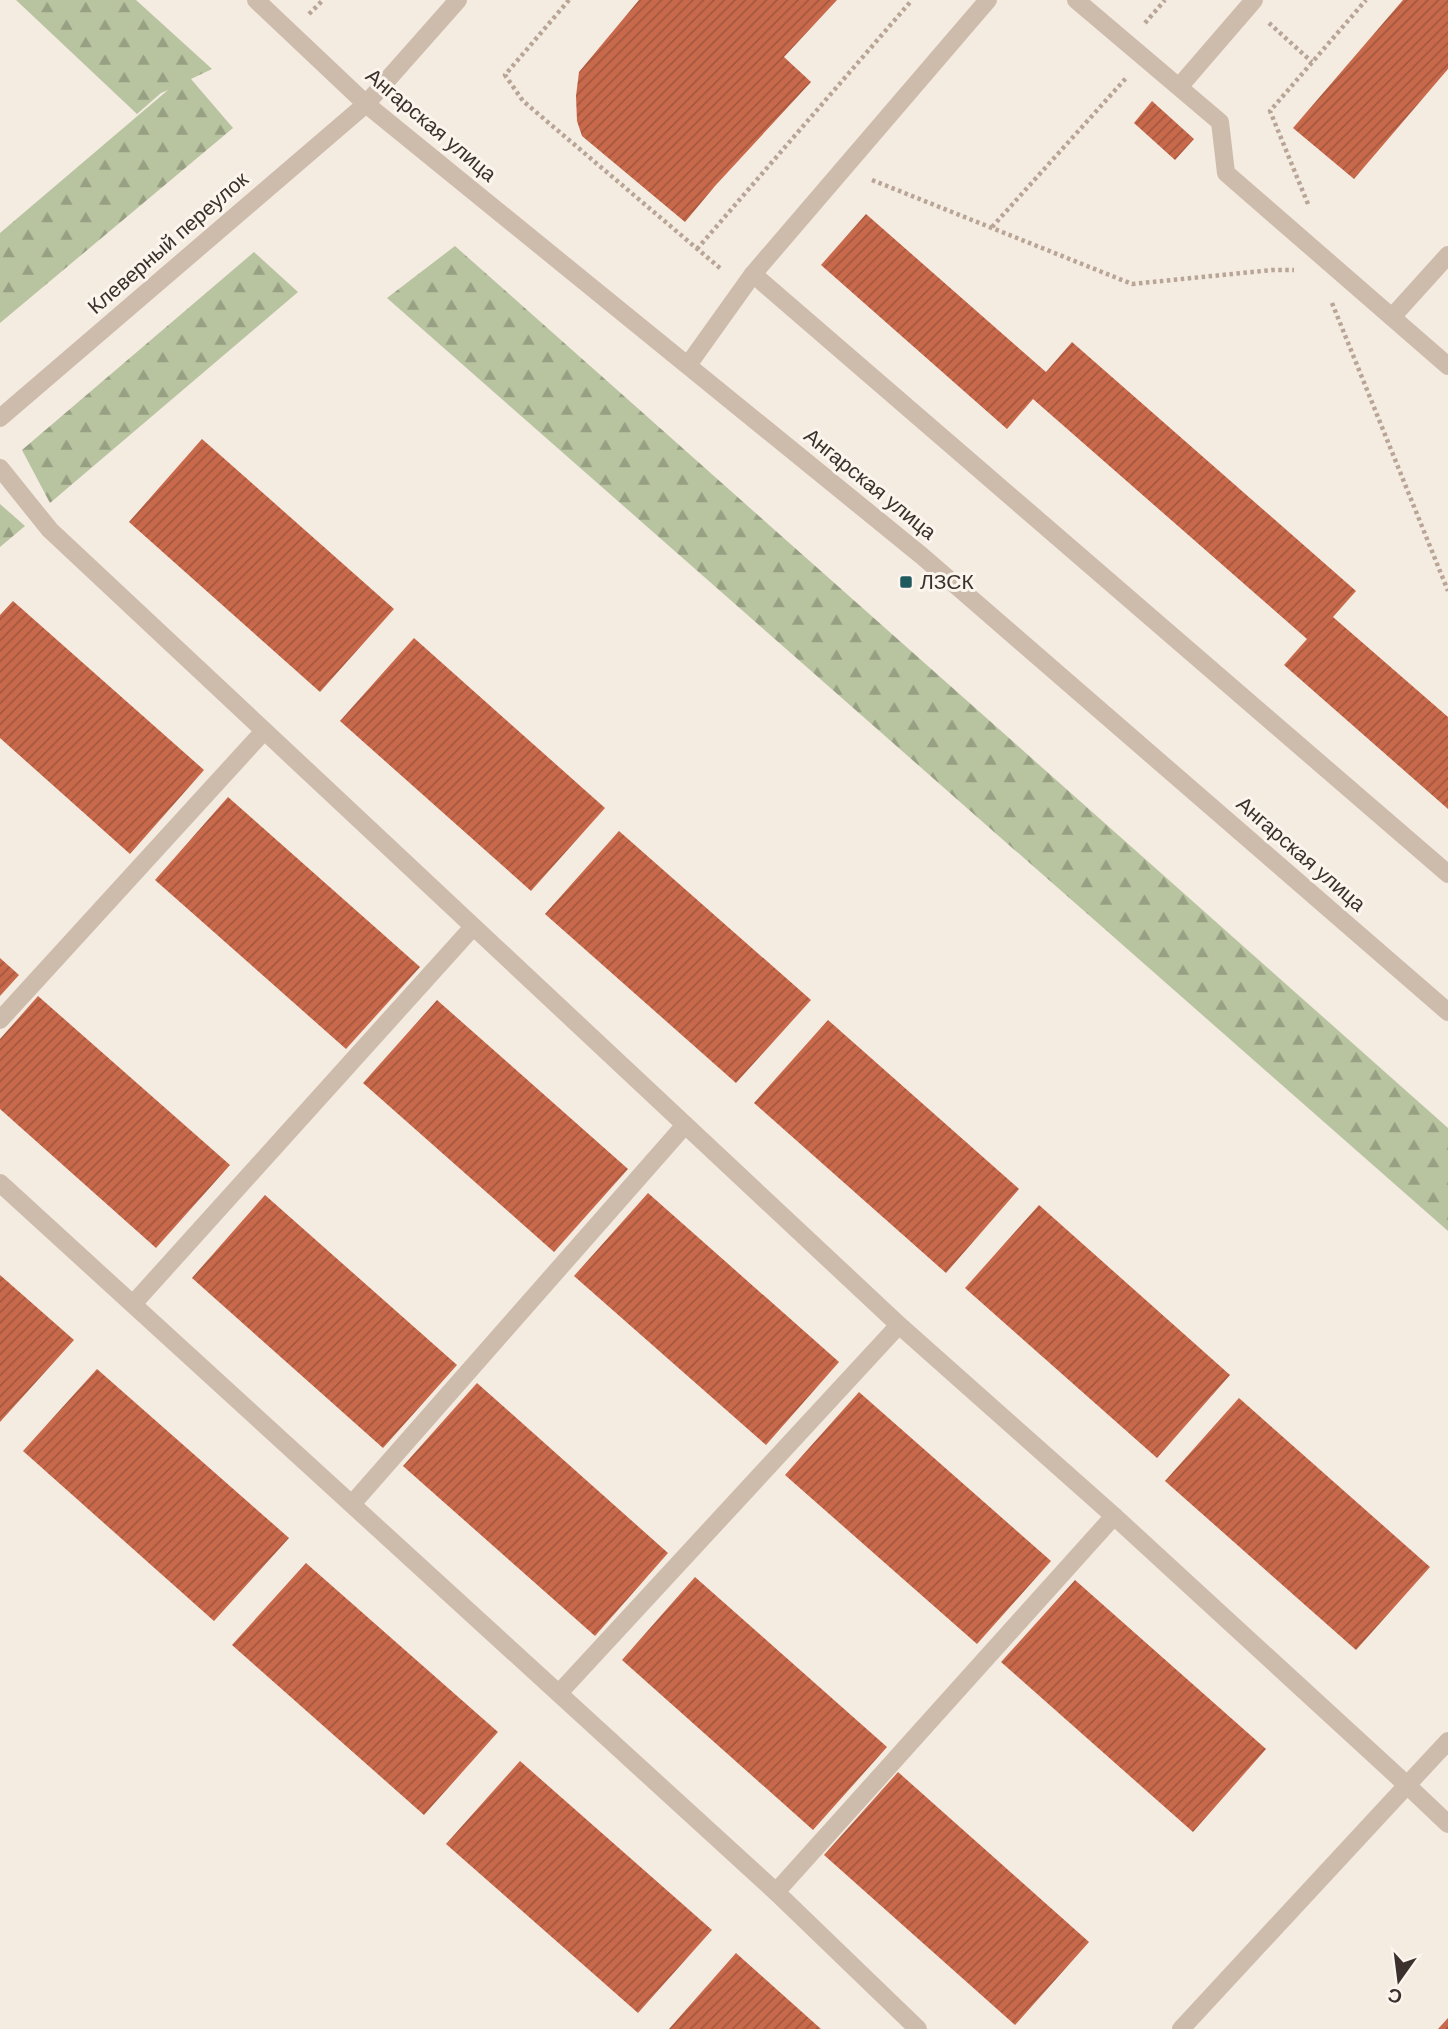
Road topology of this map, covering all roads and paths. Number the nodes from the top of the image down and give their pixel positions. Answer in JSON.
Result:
{"nodes":[{"id":1,"x":256,"y":0,"type":"edge"},
{"id":2,"x":458,"y":0,"type":"edge"},
{"id":3,"x":569,"y":0,"type":"edge"},
{"id":4,"x":912,"y":0,"type":"edge"},
{"id":5,"x":988,"y":0,"type":"edge"},
{"id":6,"x":1076,"y":0,"type":"edge"},
{"id":7,"x":1366,"y":0,"type":"edge"},
{"id":8,"x":1252,"y":3,"type":"edge"},
{"id":9,"x":1144,"y":58,"type":"junction"},
{"id":10,"x":1312,"y":62,"type":"junction"},
{"id":11,"x":1180,"y":87,"type":"junction"},
{"id":12,"x":366,"y":104,"type":"junction"},
{"id":13,"x":869,"y":178,"type":"dead end"},
{"id":14,"x":1311,"y":213,"type":"dead end"},
{"id":15,"x":992,"y":227,"type":"junction"},
{"id":16,"x":697,"y":250,"type":"junction"},
{"id":17,"x":1448,"y":255,"type":"edge"},
{"id":18,"x":1338,"y":271,"type":"junction"},
{"id":19,"x":748,"y":281,"type":"junction"},
{"id":20,"x":1392,"y":317,"type":"junction"},
{"id":21,"x":688,"y":365,"type":"junction"},
{"id":22,"x":1448,"y":366,"type":"edge"},
{"id":23,"x":0,"y":418,"type":"edge"},
{"id":24,"x":0,"y":468,"type":"edge"},
{"id":25,"x":1448,"y":591,"type":"edge"},
{"id":26,"x":264,"y":731,"type":"junction"},
{"id":27,"x":1448,"y":874,"type":"edge"},
{"id":28,"x":473,"y":927,"type":"junction"},
{"id":29,"x":1448,"y":1012,"type":"edge"},
{"id":30,"x":0,"y":1020,"type":"edge"},
{"id":31,"x":685,"y":1125,"type":"junction"},
{"id":32,"x":0,"y":1182,"type":"edge"},
{"id":33,"x":134,"y":1304,"type":"junction"},
{"id":34,"x":899,"y":1325,"type":"junction"},
{"id":35,"x":352,"y":1504,"type":"junction"},
{"id":36,"x":1114,"y":1516,"type":"junction"},
{"id":37,"x":559,"y":1693,"type":"junction"},
{"id":38,"x":1448,"y":1741,"type":"edge"},
{"id":39,"x":1408,"y":1786,"type":"junction"},
{"id":40,"x":1448,"y":1824,"type":"edge"},
{"id":41,"x":776,"y":1892,"type":"junction"},
{"id":42,"x":918,"y":2029,"type":"edge"},
{"id":43,"x":1181,"y":2029,"type":"edge"}],
"edges":[{"from":1,"to":12,"type":"street","name":"Ангарская улица"},
{"from":2,"to":12,"type":"street","name":"Клеверный переулок"},
{"from":3,"to":16,"type":"path"},
{"from":4,"to":16,"type":"path"},
{"from":5,"to":19,"type":"street"},
{"from":6,"to":9,"type":"street"},
{"from":7,"to":10,"type":"path"},
{"from":8,"to":10,"type":"path"},
{"from":8,"to":11,"type":"street"},
{"from":9,"to":11,"type":"street"},
{"from":9,"to":15,"type":"path"},
{"from":10,"to":14,"type":"path"},
{"from":11,"to":18,"type":"street"},
{"from":12,"to":21,"type":"street","name":"Ангарская улица"},
{"from":12,"to":23,"type":"street","name":"Клеверный переулок"},
{"from":13,"to":15,"type":"path"},
{"from":15,"to":18,"type":"path"},
{"from":16,"to":19,"type":"path"},
{"from":17,"to":20,"type":"street"},
{"from":18,"to":20,"type":"street"},
{"from":18,"to":25,"type":"path"},
{"from":19,"to":21,"type":"street"},
{"from":19,"to":27,"type":"street"},
{"from":20,"to":22,"type":"street"},
{"from":21,"to":29,"type":"street","name":"Ангарская улица"},
{"from":24,"to":26,"type":"street"},
{"from":26,"to":28,"type":"street"},
{"from":26,"to":30,"type":"street"},
{"from":28,"to":31,"type":"street"},
{"from":28,"to":33,"type":"street"},
{"from":31,"to":34,"type":"street"},
{"from":31,"to":35,"type":"street"},
{"from":32,"to":33,"type":"street"},
{"from":33,"to":35,"type":"street"},
{"from":34,"to":36,"type":"street"},
{"from":34,"to":37,"type":"street"},
{"from":35,"to":37,"type":"street"},
{"from":36,"to":39,"type":"street"},
{"from":36,"to":41,"type":"street"},
{"from":37,"to":41,"type":"street"},
{"from":38,"to":39,"type":"street"},
{"from":39,"to":40,"type":"street"},
{"from":39,"to":43,"type":"street"},
{"from":41,"to":42,"type":"street"}]}
